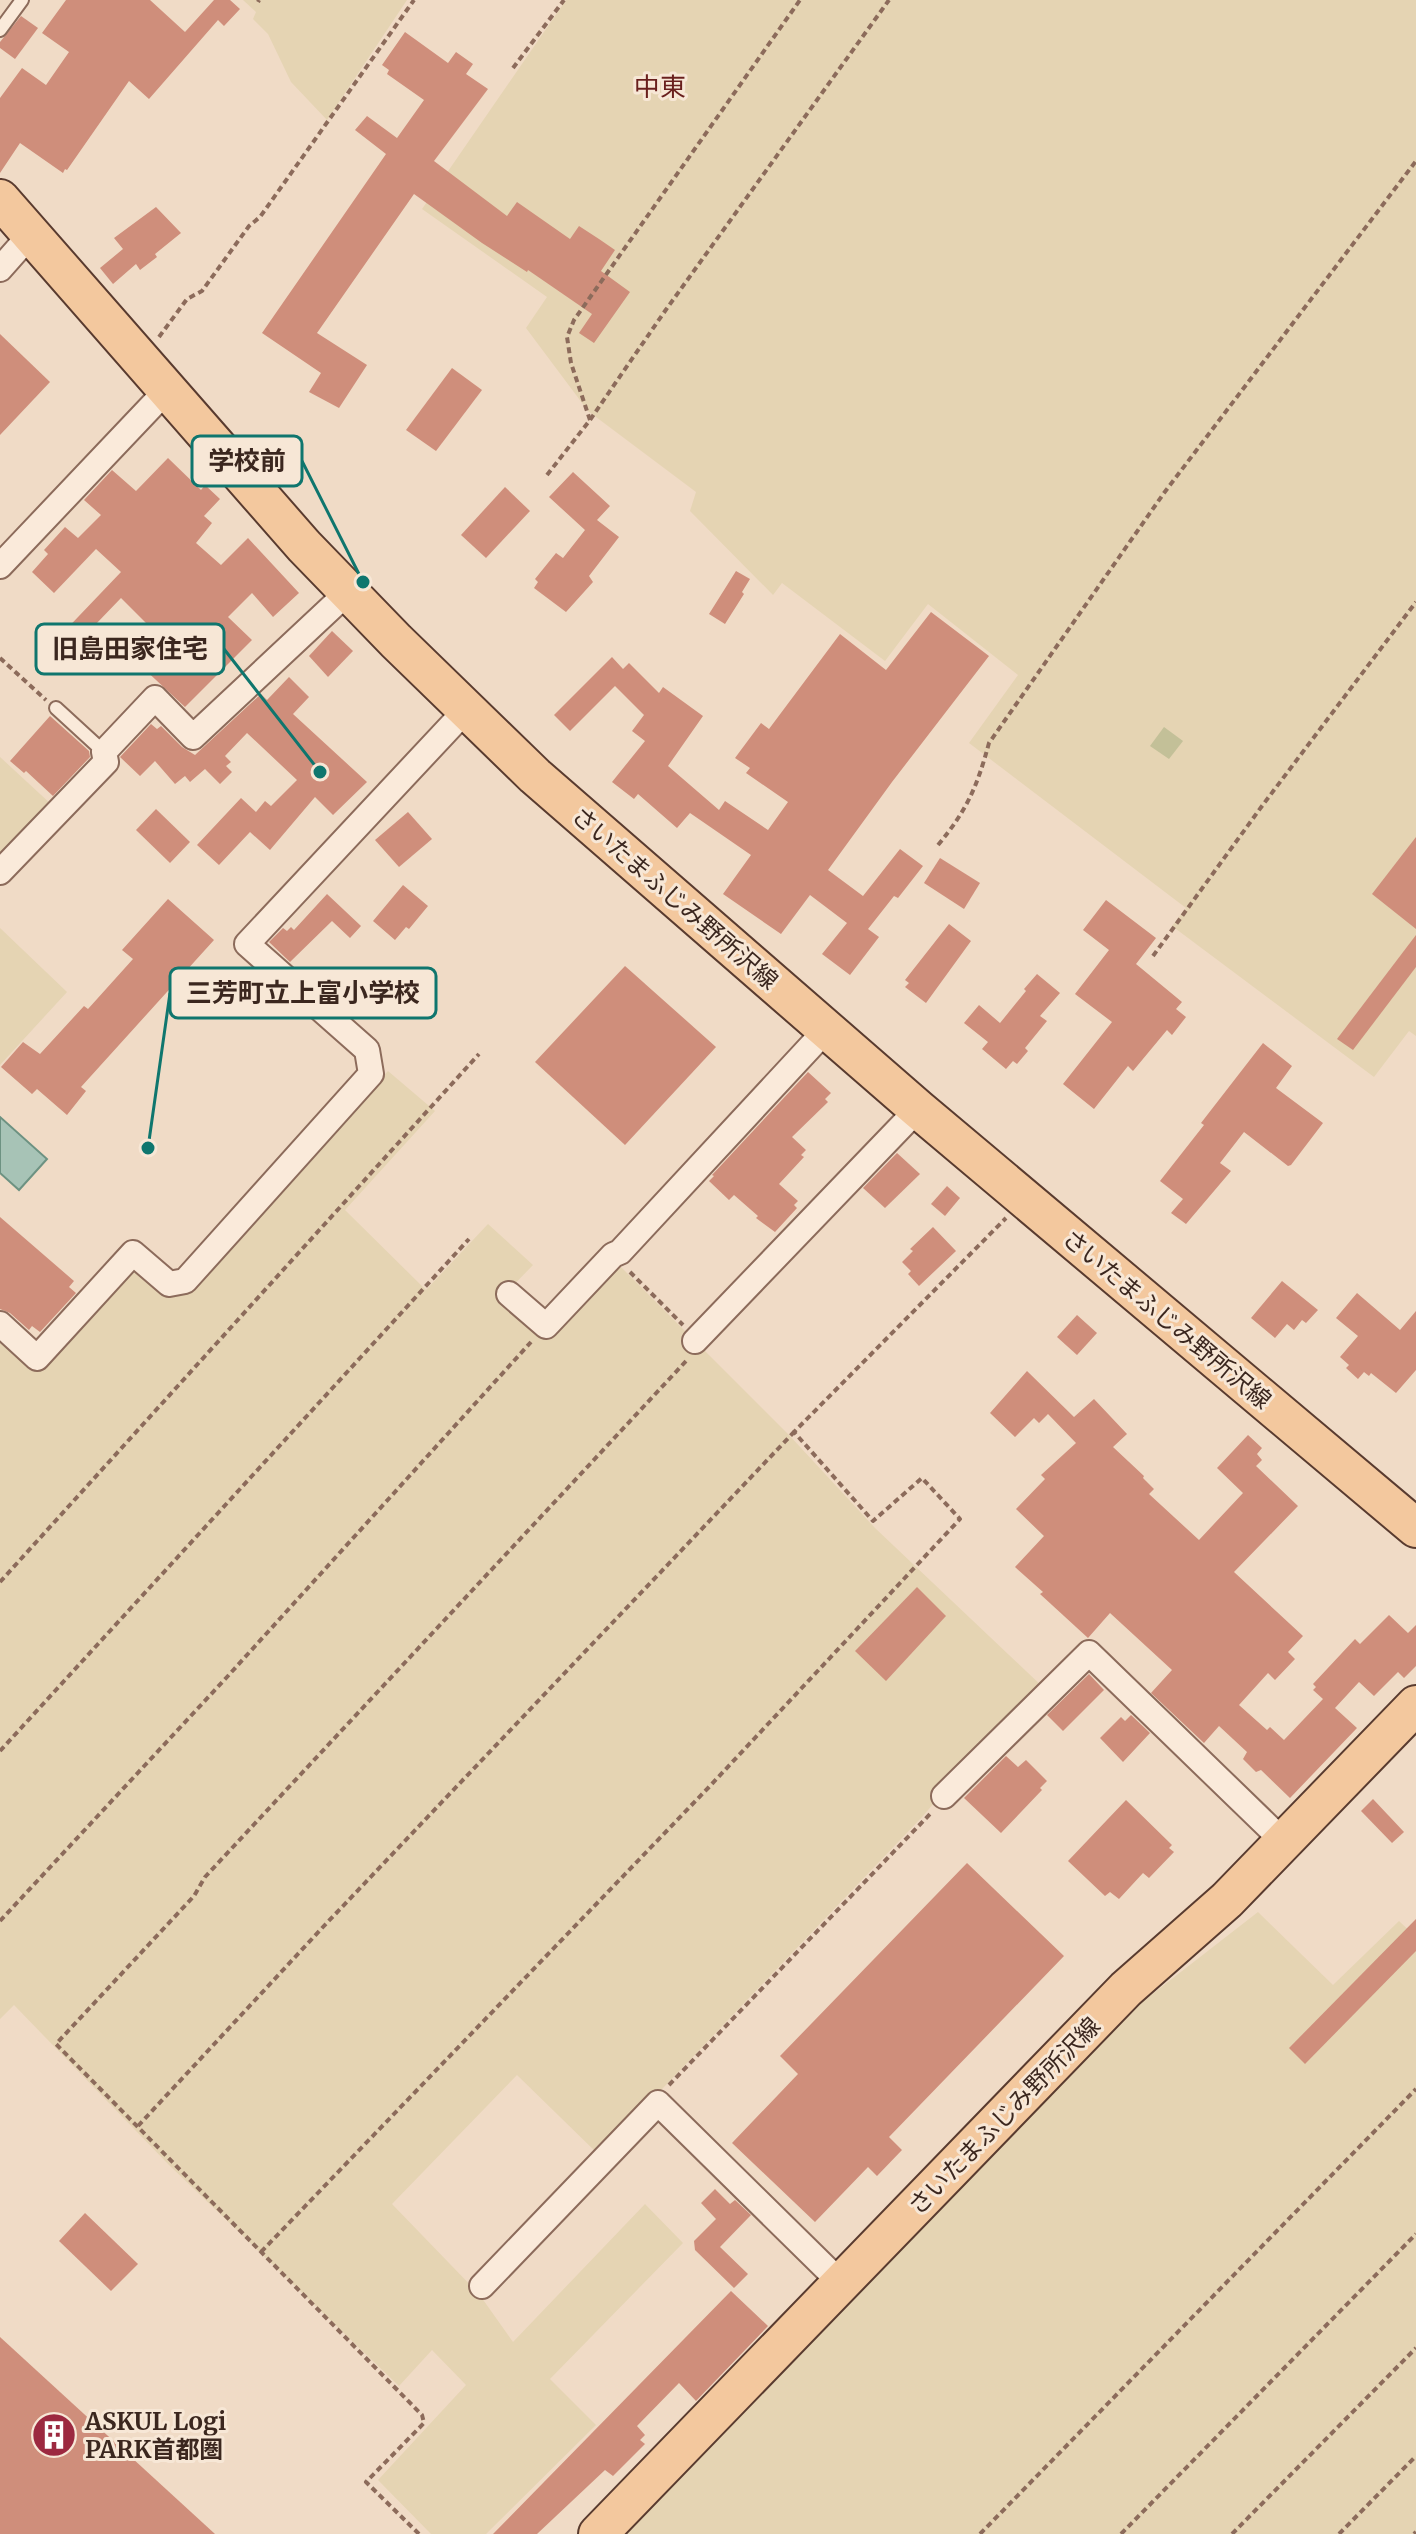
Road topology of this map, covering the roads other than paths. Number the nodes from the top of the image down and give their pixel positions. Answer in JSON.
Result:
{"nodes":[{"id":1,"x":22,"y":0,"type":"edge"},
{"id":2,"x":0,"y":30,"type":"edge"},
{"id":3,"x":0,"y":199,"type":"edge"},
{"id":4,"x":31,"y":234,"type":"junction"},
{"id":5,"x":0,"y":269,"type":"edge"},
{"id":6,"x":166,"y":391,"type":"junction"},
{"id":7,"x":0,"y":566,"type":"edge"},
{"id":8,"x":348,"y":592,"type":"junction"},
{"id":9,"x":56,"y":708,"type":"road end"},
{"id":10,"x":466,"y":710,"type":"junction"},
{"id":11,"x":104,"y":752,"type":"junction"},
{"id":12,"x":0,"y":872,"type":"edge"},
{"id":13,"x":826,"y":1030,"type":"junction"},
{"id":14,"x":918,"y":1109,"type":"junction"},
{"id":15,"x":509,"y":1294,"type":"dead end"},
{"id":16,"x":0,"y":1324,"type":"edge"},
{"id":17,"x":695,"y":1341,"type":"road end"},
{"id":18,"x":1416,"y":1528,"type":"edge"},
{"id":19,"x":1416,"y":1705,"type":"edge"},
{"id":20,"x":944,"y":1796,"type":"road end"},
{"id":21,"x":1283,"y":1841,"type":"junction"},
{"id":22,"x":842,"y":2284,"type":"junction"},
{"id":23,"x":482,"y":2286,"type":"dead end"},
{"id":24,"x":598,"y":2534,"type":"edge"}],
"edges":[{"from":1,"to":2,"type":"lane"},
{"from":3,"to":4,"type":"main road","name":"さいたまふじみ野所沢線"},
{"from":4,"to":5,"type":"street"},
{"from":4,"to":6,"type":"main road","name":"さいたまふじみ野所沢線"},
{"from":6,"to":7,"type":"street"},
{"from":6,"to":8,"type":"main road","name":"さいたまふじみ野所沢線"},
{"from":8,"to":10,"type":"main road","name":"さいたまふじみ野所沢線"},
{"from":8,"to":11,"type":"street"},
{"from":9,"to":11,"type":"lane"},
{"from":10,"to":13,"type":"main road","name":"さいたまふじみ野所沢線"},
{"from":10,"to":16,"type":"street"},
{"from":11,"to":12,"type":"street"},
{"from":13,"to":14,"type":"main road","name":"さいたまふじみ野所沢線"},
{"from":13,"to":15,"type":"street"},
{"from":14,"to":17,"type":"street"},
{"from":14,"to":18,"type":"main road","name":"さいたまふじみ野所沢線"},
{"from":19,"to":21,"type":"main road","name":"さいたまふじみ野所沢線"},
{"from":20,"to":21,"type":"street"},
{"from":21,"to":22,"type":"main road","name":"さいたまふじみ野所沢線"},
{"from":22,"to":23,"type":"street"},
{"from":22,"to":24,"type":"main road","name":"さいたまふじみ野所沢線"}]}
